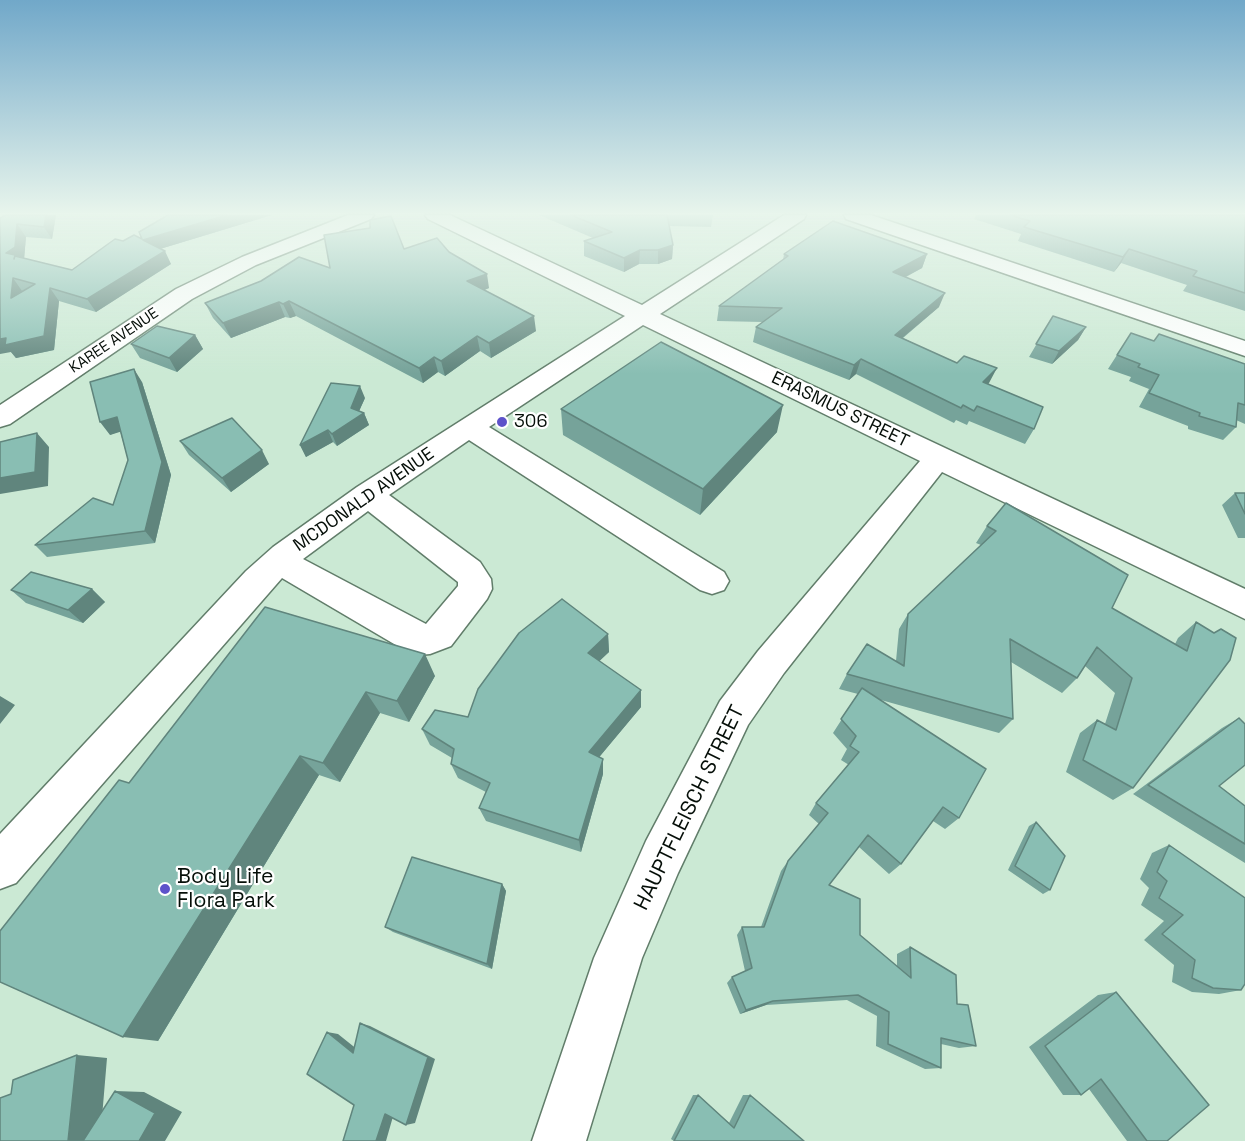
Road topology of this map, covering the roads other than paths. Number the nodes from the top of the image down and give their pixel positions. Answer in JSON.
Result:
{"nodes":[{"id":1,"x":235,"y":268,"type":"edge"},
{"id":2,"x":546,"y":268,"type":"edge"},
{"id":3,"x":714,"y":268,"type":"edge"},
{"id":4,"x":1011,"y":268,"type":"edge"},
{"id":5,"x":642,"y":315,"type":"junction"},
{"id":6,"x":1245,"y":349,"type":"edge"},
{"id":7,"x":2,"y":414,"type":"edge"},
{"id":8,"x":469,"y":427,"type":"junction"},
{"id":9,"x":938,"y":458,"type":"junction"},
{"id":10,"x":368,"y":495,"type":"junction"},
{"id":11,"x":279,"y":561,"type":"junction"},
{"id":12,"x":712,"y":581,"type":"dead end"},
{"id":13,"x":1245,"y":605,"type":"edge"},
{"id":14,"x":0,"y":867,"type":"edge"},
{"id":15,"x":559,"y":1141,"type":"edge"}],
"edges":[{"from":1,"to":7,"type":"street","name":"KAREE AVENUE"},
{"from":2,"to":5,"type":"street","name":"ERASMUS STREET"},
{"from":3,"to":5,"type":"street","name":"MCDONALD AVENUE"},
{"from":4,"to":6,"type":"street"},
{"from":5,"to":8,"type":"street","name":"MCDONALD AVENUE"},
{"from":5,"to":9,"type":"street","name":"ERASMUS STREET"},
{"from":8,"to":10,"type":"street","name":"MCDONALD AVENUE"},
{"from":8,"to":12,"type":"street"},
{"from":9,"to":13,"type":"street","name":"ERASMUS STREET"},
{"from":9,"to":15,"type":"street","name":"HAUPTFLEISCH STREET"},
{"from":10,"to":11,"type":"street","name":"MCDONALD AVENUE"},
{"from":10,"to":11,"type":"street"},
{"from":11,"to":14,"type":"street","name":"MCDONALD AVENUE"}]}
